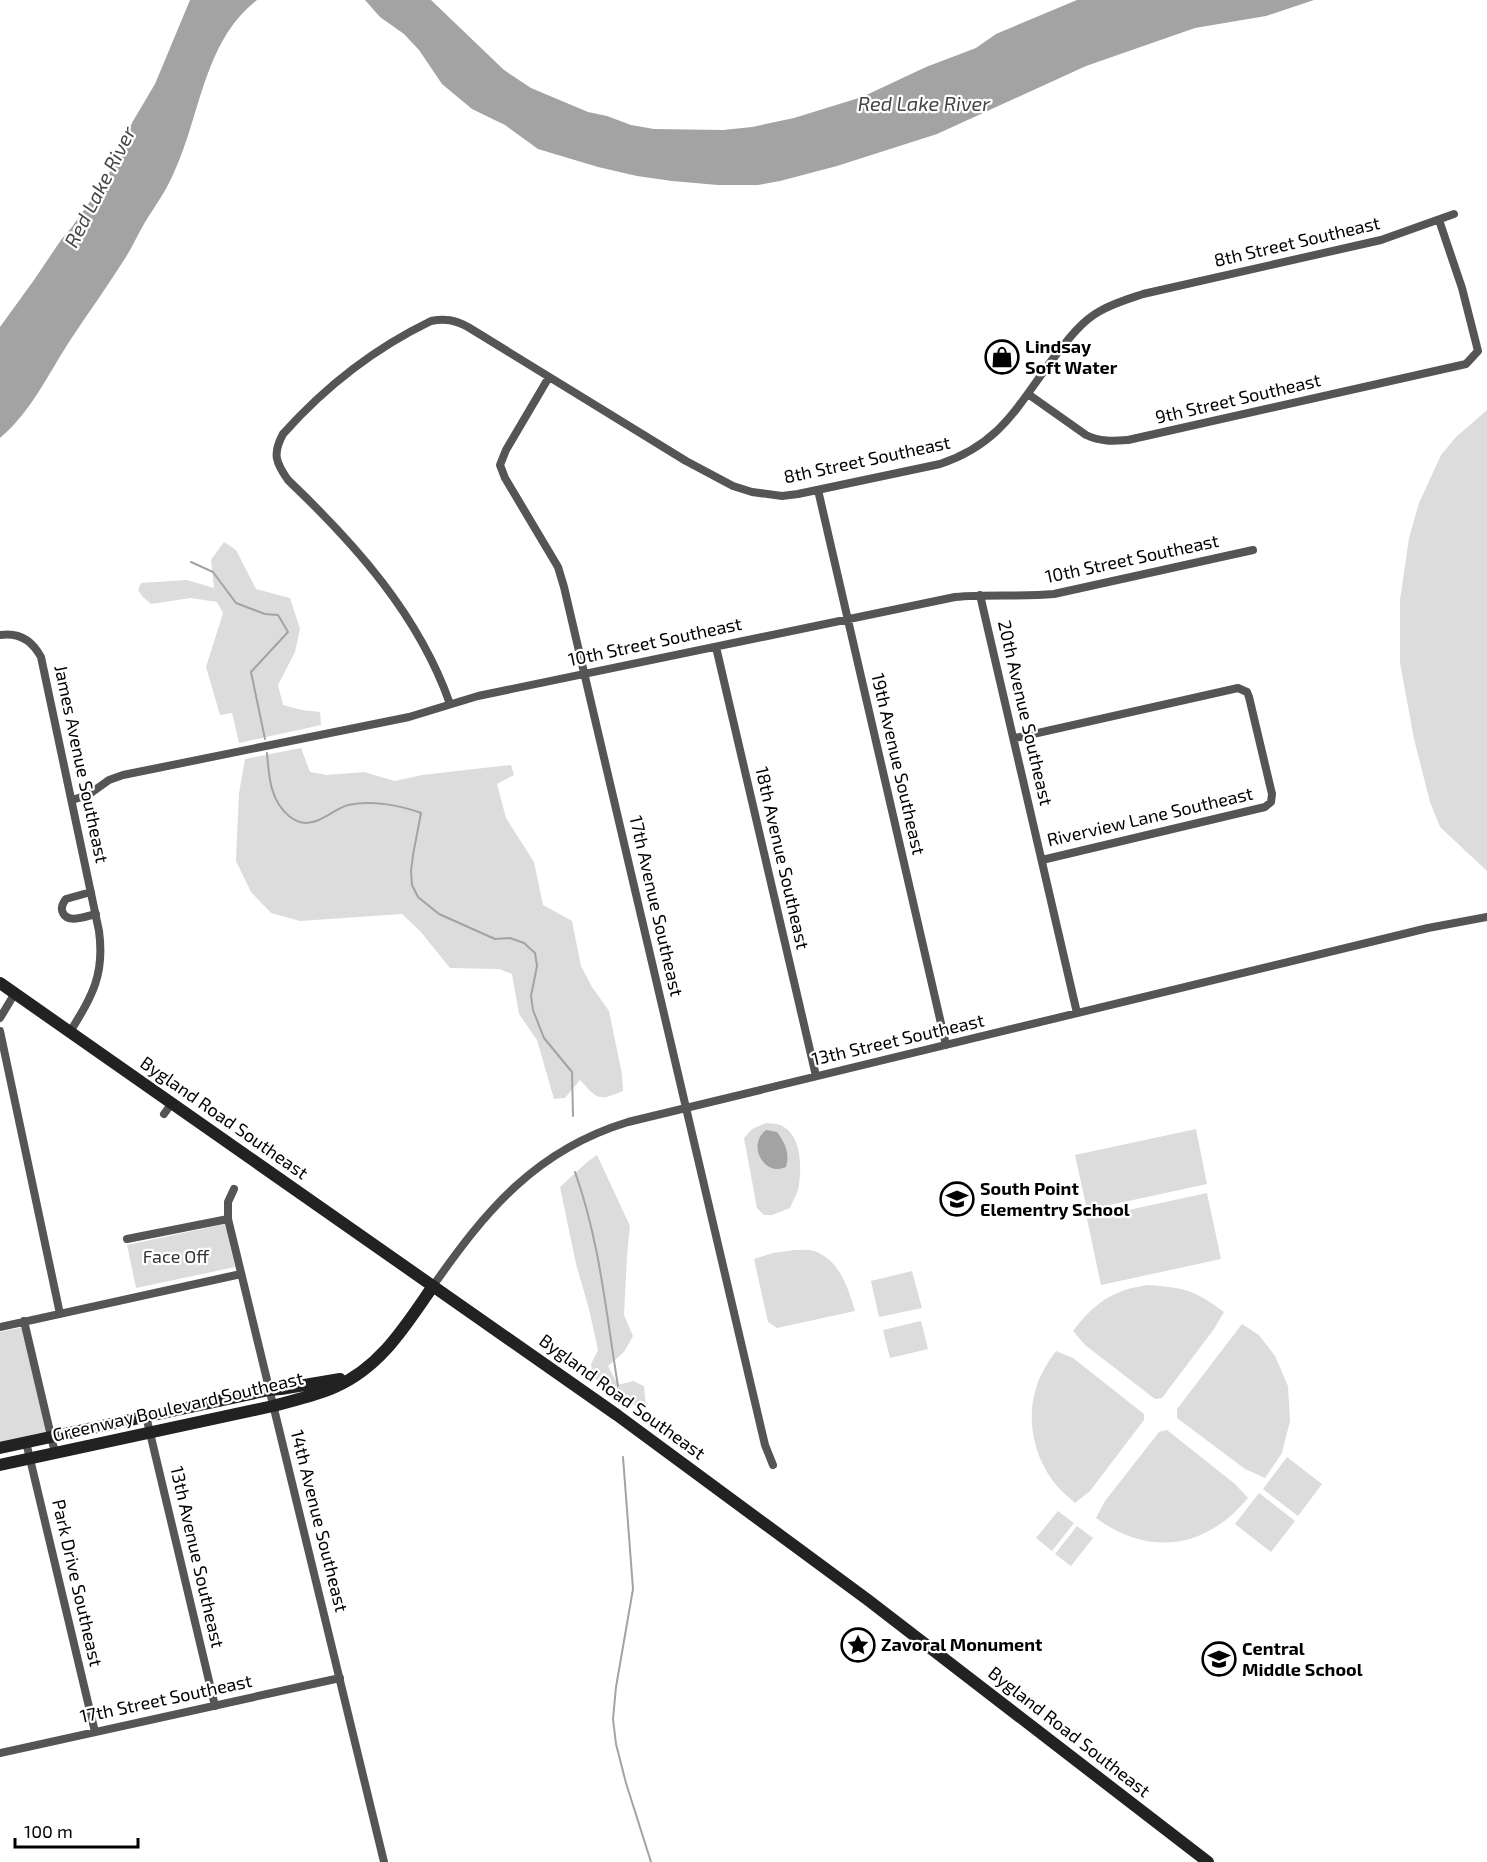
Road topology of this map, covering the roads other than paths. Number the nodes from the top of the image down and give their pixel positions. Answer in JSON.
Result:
{"nodes":[{"id":1,"x":1454,"y":214,"type":"dead end"},
{"id":2,"x":1439,"y":220,"type":"junction"},
{"id":3,"x":549,"y":376,"type":"junction"},
{"id":4,"x":1028,"y":394,"type":"junction"},
{"id":5,"x":818,"y":490,"type":"junction"},
{"id":6,"x":1253,"y":550,"type":"dead end"},
{"id":7,"x":980,"y":595,"type":"junction"},
{"id":8,"x":848,"y":619,"type":"junction"},
{"id":9,"x":0,"y":635,"type":"edge"},
{"id":10,"x":716,"y":647,"type":"junction"},
{"id":11,"x":585,"y":674,"type":"junction"},
{"id":12,"x":450,"y":704,"type":"junction"},
{"id":13,"x":1015,"y":738,"type":"junction"},
{"id":14,"x":72,"y":800,"type":"junction"},
{"id":15,"x":1042,"y":860,"type":"junction"},
{"id":16,"x":92,"y":892,"type":"junction"},
{"id":17,"x":96,"y":914,"type":"junction"},
{"id":18,"x":1487,"y":917,"type":"edge"},
{"id":19,"x":0,"y":983,"type":"edge"},
{"id":20,"x":15,"y":993,"type":"junction"},
{"id":21,"x":1077,"y":1013,"type":"junction"},
{"id":22,"x":0,"y":1018,"type":"edge"},
{"id":23,"x":0,"y":1031,"type":"edge"},
{"id":24,"x":70,"y":1032,"type":"junction"},
{"id":25,"x":946,"y":1045,"type":"junction"},
{"id":26,"x":816,"y":1076,"type":"junction"},
{"id":27,"x":172,"y":1103,"type":"junction"},
{"id":28,"x":687,"y":1107,"type":"junction"},
{"id":29,"x":164,"y":1114,"type":"dead end"},
{"id":30,"x":234,"y":1189,"type":"dead end"},
{"id":31,"x":228,"y":1219,"type":"junction"},
{"id":32,"x":127,"y":1239,"type":"dead end"},
{"id":33,"x":241,"y":1274,"type":"junction"},
{"id":34,"x":433,"y":1286,"type":"junction"},
{"id":35,"x":60,"y":1314,"type":"junction"},
{"id":36,"x":24,"y":1321,"type":"junction"},
{"id":37,"x":0,"y":1327,"type":"edge"},
{"id":38,"x":361,"y":1372,"type":"junction"},
{"id":39,"x":269,"y":1390,"type":"junction"},
{"id":40,"x":273,"y":1406,"type":"junction"},
{"id":41,"x":146,"y":1416,"type":"junction"},
{"id":42,"x":150,"y":1432,"type":"junction"},
{"id":43,"x":51,"y":1437,"type":"junction"},
{"id":44,"x":26,"y":1442,"type":"junction"},
{"id":45,"x":0,"y":1448,"type":"edge"},
{"id":46,"x":55,"y":1453,"type":"junction"},
{"id":47,"x":30,"y":1459,"type":"junction"},
{"id":48,"x":0,"y":1465,"type":"edge"},
{"id":49,"x":773,"y":1465,"type":"dead end"},
{"id":50,"x":339,"y":1678,"type":"junction"},
{"id":51,"x":215,"y":1706,"type":"junction"},
{"id":52,"x":95,"y":1732,"type":"junction"},
{"id":53,"x":0,"y":1753,"type":"edge"},
{"id":54,"x":384,"y":1862,"type":"edge"},
{"id":55,"x":1208,"y":1862,"type":"edge"}],
"edges":[{"from":1,"to":2,"type":"street","name":"8th Street Southeast"},
{"from":2,"to":4,"type":"street","name":"8th Street Southeast"},
{"from":2,"to":4,"type":"street","name":"9th Street Southeast"},
{"from":3,"to":5,"type":"street","name":"8th Street Southeast"},
{"from":3,"to":11,"type":"street","name":"17th Avenue Southeast"},
{"from":3,"to":12,"type":"street","name":"8th Street Southeast"},
{"from":4,"to":5,"type":"street","name":"8th Street Southeast"},
{"from":5,"to":8,"type":"street","name":"19th Avenue Southeast"},
{"from":6,"to":7,"type":"street","name":"10th Street Southeast"},
{"from":7,"to":8,"type":"street","name":"10th Street Southeast"},
{"from":7,"to":13,"type":"street","name":"20th Avenue Southeast"},
{"from":8,"to":10,"type":"street","name":"10th Street Southeast"},
{"from":8,"to":25,"type":"street","name":"19th Avenue Southeast"},
{"from":9,"to":14,"type":"street","name":"James Avenue Southeast"},
{"from":10,"to":11,"type":"street","name":"10th Street Southeast"},
{"from":10,"to":26,"type":"street","name":"18th Avenue Southeast"},
{"from":11,"to":12,"type":"street","name":"10th Street Southeast"},
{"from":11,"to":28,"type":"street","name":"17th Avenue Southeast"},
{"from":12,"to":14,"type":"street","name":"10th Street Southeast"},
{"from":13,"to":15,"type":"street","name":"20th Avenue Southeast"},
{"from":13,"to":15,"type":"street","name":"Riverview Lane Southeast"},
{"from":14,"to":16,"type":"street","name":"James Avenue Southeast"},
{"from":15,"to":21,"type":"street","name":"20th Avenue Southeast"},
{"from":16,"to":17,"type":"street","name":"James Avenue Southeast"},
{"from":16,"to":17,"type":"street","name":"James Avenue Southeast"},
{"from":17,"to":24,"type":"street","name":"James Avenue Southeast"},
{"from":18,"to":21,"type":"street","name":"13th Street Southeast"},
{"from":19,"to":20,"type":"street","name":"Bygland Road Southeast"},
{"from":20,"to":22,"type":"street"},
{"from":20,"to":24,"type":"street","name":"Bygland Road Southeast"},
{"from":21,"to":25,"type":"street","name":"13th Street Southeast"},
{"from":23,"to":35,"type":"street"},
{"from":24,"to":27,"type":"street","name":"Bygland Road Southeast"},
{"from":25,"to":26,"type":"street","name":"13th Street Southeast"},
{"from":26,"to":28,"type":"street","name":"13th Street Southeast"},
{"from":27,"to":29,"type":"street"},
{"from":27,"to":34,"type":"street","name":"Bygland Road Southeast"},
{"from":28,"to":34,"type":"street","name":"13th Street Southeast"},
{"from":28,"to":49,"type":"street","name":"17th Avenue Southeast"},
{"from":30,"to":31,"type":"street","name":"14th Avenue Southeast"},
{"from":31,"to":32,"type":"street"},
{"from":31,"to":33,"type":"street","name":"14th Avenue Southeast"},
{"from":33,"to":35,"type":"street"},
{"from":33,"to":39,"type":"street","name":"14th Avenue Southeast"},
{"from":34,"to":38,"type":"street","name":"Greenway Boulevard Southeast"},
{"from":34,"to":55,"type":"street","name":"Bygland Road Southeast"},
{"from":35,"to":36,"type":"street"},
{"from":36,"to":37,"type":"street"},
{"from":36,"to":43,"type":"street"},
{"from":38,"to":39,"type":"street","name":"Greenway Boulevard Southeast"},
{"from":38,"to":40,"type":"street","name":"Greenway Boulevard Southeast"},
{"from":39,"to":40,"type":"street","name":"14th Avenue Southeast"},
{"from":39,"to":41,"type":"street","name":"Greenway Boulevard Southeast"},
{"from":40,"to":42,"type":"street","name":"Greenway Boulevard Southeast"},
{"from":40,"to":50,"type":"street","name":"14th Avenue Southeast"},
{"from":41,"to":42,"type":"street","name":"13th Avenue Southeast"},
{"from":41,"to":43,"type":"street","name":"Greenway Boulevard Southeast"},
{"from":42,"to":46,"type":"street","name":"Greenway Boulevard Southeast"},
{"from":42,"to":51,"type":"street","name":"13th Avenue Southeast"},
{"from":43,"to":44,"type":"street","name":"Greenway Boulevard Southeast"},
{"from":43,"to":46,"type":"street"},
{"from":44,"to":45,"type":"street","name":"Greenway Boulevard Southeast"},
{"from":44,"to":47,"type":"street","name":"Park Drive Southeast"},
{"from":46,"to":47,"type":"street","name":"Greenway Boulevard Southeast"},
{"from":47,"to":48,"type":"street","name":"Greenway Boulevard Southeast"},
{"from":47,"to":52,"type":"street","name":"Park Drive Southeast"},
{"from":50,"to":51,"type":"street","name":"17th Street Southeast"},
{"from":50,"to":54,"type":"street","name":"14th Avenue Southeast"},
{"from":51,"to":52,"type":"street","name":"17th Street Southeast"},
{"from":52,"to":53,"type":"street","name":"17th Street Southeast"}]}
